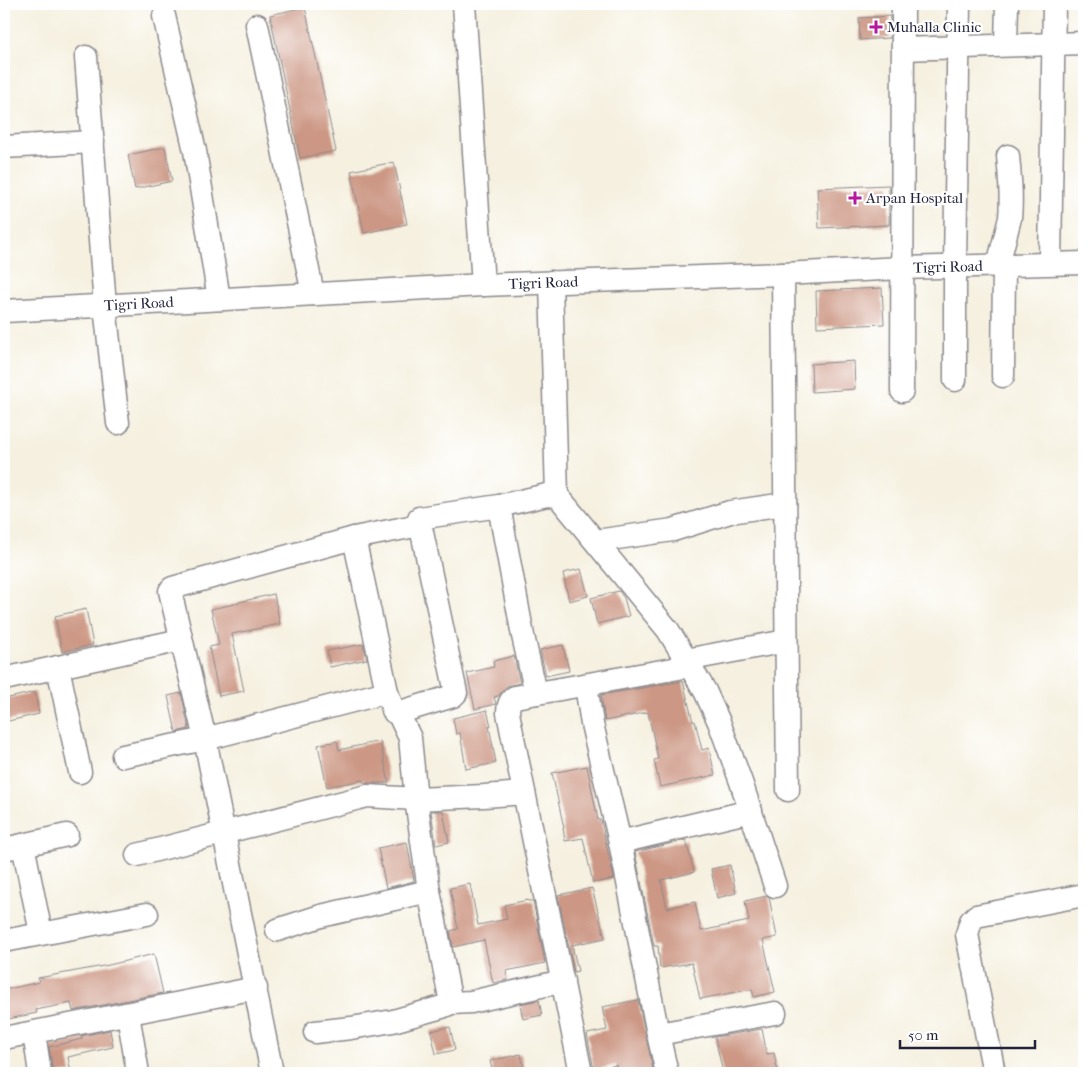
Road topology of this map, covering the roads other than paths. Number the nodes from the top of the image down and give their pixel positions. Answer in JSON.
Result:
{"nodes":[{"id":1,"x":464,"y":4,"type":"edge"},
{"id":2,"x":903,"y":4,"type":"edge"},
{"id":3,"x":959,"y":4,"type":"edge"},
{"id":4,"x":1007,"y":4,"type":"edge"},
{"id":5,"x":1054,"y":4,"type":"edge"},
{"id":6,"x":164,"y":16,"type":"dead end"},
{"id":7,"x":257,"y":25,"type":"dead end"},
{"id":8,"x":1084,"y":43,"type":"edge"},
{"id":9,"x":1053,"y":44,"type":"junction"},
{"id":10,"x":1006,"y":45,"type":"junction"},
{"id":11,"x":958,"y":47,"type":"junction"},
{"id":12,"x":904,"y":49,"type":"junction"},
{"id":13,"x":86,"y":57,"type":"dead end"},
{"id":14,"x":93,"y":142,"type":"junction"},
{"id":15,"x":4,"y":147,"type":"edge"},
{"id":16,"x":1008,"y":156,"type":"dead end"},
{"id":17,"x":1050,"y":263,"type":"junction"},
{"id":18,"x":1084,"y":263,"type":"edge"},
{"id":19,"x":1001,"y":265,"type":"junction"},
{"id":20,"x":956,"y":266,"type":"junction"},
{"id":21,"x":902,"y":268,"type":"junction"},
{"id":22,"x":783,"y":274,"type":"junction"},
{"id":23,"x":551,"y":282,"type":"junction"},
{"id":24,"x":483,"y":285,"type":"junction"},
{"id":25,"x":313,"y":294,"type":"junction"},
{"id":26,"x":219,"y":299,"type":"junction"},
{"id":27,"x":105,"y":306,"type":"junction"},
{"id":28,"x":4,"y":311,"type":"edge"},
{"id":29,"x":1003,"y":376,"type":"dead end"},
{"id":30,"x":955,"y":380,"type":"dead end"},
{"id":31,"x":902,"y":391,"type":"dead end"},
{"id":32,"x":118,"y":423,"type":"dead end"},
{"id":33,"x":557,"y":496,"type":"junction"},
{"id":34,"x":785,"y":504,"type":"junction"},
{"id":35,"x":499,"y":506,"type":"junction"},
{"id":36,"x":420,"y":525,"type":"junction"},
{"id":37,"x":354,"y":538,"type":"junction"},
{"id":38,"x":596,"y":541,"type":"junction"},
{"id":39,"x":181,"y":640,"type":"junction"},
{"id":40,"x":786,"y":640,"type":"junction"},
{"id":41,"x":688,"y":663,"type":"junction"},
{"id":42,"x":58,"y":667,"type":"junction"},
{"id":43,"x":4,"y":679,"type":"edge"},
{"id":44,"x":586,"y":684,"type":"junction"},
{"id":45,"x":387,"y":692,"type":"junction"},
{"id":46,"x":536,"y":693,"type":"junction"},
{"id":47,"x":398,"y":713,"type":"junction"},
{"id":48,"x":205,"y":738,"type":"junction"},
{"id":49,"x":123,"y":756,"type":"dead end"},
{"id":50,"x":80,"y":772,"type":"dead end"},
{"id":51,"x":788,"y":790,"type":"dead end"},
{"id":52,"x":524,"y":793,"type":"junction"},
{"id":53,"x":416,"y":799,"type":"junction"},
{"id":54,"x":751,"y":811,"type":"junction"},
{"id":55,"x":224,"y":833,"type":"junction"},
{"id":56,"x":67,"y":835,"type":"dead end"},
{"id":57,"x":620,"y":842,"type":"junction"},
{"id":58,"x":14,"y":847,"type":"edge"},
{"id":59,"x":136,"y":855,"type":"dead end"},
{"id":60,"x":775,"y":886,"type":"dead end"},
{"id":61,"x":429,"y":891,"type":"junction"},
{"id":62,"x":1084,"y":894,"type":"edge"},
{"id":63,"x":147,"y":914,"type":"dead end"},
{"id":64,"x":277,"y":930,"type":"dead end"},
{"id":65,"x":41,"y":933,"type":"junction"},
{"id":66,"x":4,"y":941,"type":"edge"},
{"id":67,"x":563,"y":981,"type":"junction"},
{"id":68,"x":256,"y":988,"type":"junction"},
{"id":69,"x":451,"y":1003,"type":"junction"},
{"id":70,"x":775,"y":1013,"type":"dead end"},
{"id":71,"x":128,"y":1014,"type":"junction"},
{"id":72,"x":315,"y":1032,"type":"dead end"},
{"id":73,"x":34,"y":1033,"type":"junction"},
{"id":74,"x":658,"y":1034,"type":"junction"},
{"id":75,"x":4,"y":1038,"type":"edge"},
{"id":76,"x":40,"y":1073,"type":"edge"},
{"id":77,"x":138,"y":1073,"type":"edge"},
{"id":78,"x":272,"y":1073,"type":"edge"},
{"id":79,"x":581,"y":1073,"type":"edge"},
{"id":80,"x":666,"y":1073,"type":"edge"},
{"id":81,"x":994,"y":1073,"type":"edge"}],
"edges":[{"from":1,"to":24,"type":"street"},
{"from":2,"to":12,"type":"street"},
{"from":3,"to":11,"type":"street"},
{"from":4,"to":10,"type":"street"},
{"from":5,"to":9,"type":"street"},
{"from":6,"to":26,"type":"street"},
{"from":7,"to":25,"type":"street"},
{"from":8,"to":9,"type":"street"},
{"from":9,"to":10,"type":"street"},
{"from":9,"to":17,"type":"street"},
{"from":10,"to":11,"type":"street"},
{"from":11,"to":12,"type":"street"},
{"from":11,"to":20,"type":"street"},
{"from":12,"to":21,"type":"street"},
{"from":13,"to":14,"type":"street"},
{"from":14,"to":15,"type":"street"},
{"from":14,"to":27,"type":"street"},
{"from":16,"to":19,"type":"street"},
{"from":17,"to":18,"type":"street","name":"Tigri Road"},
{"from":17,"to":19,"type":"street","name":"Tigri Road"},
{"from":19,"to":20,"type":"street","name":"Tigri Road"},
{"from":19,"to":29,"type":"street"},
{"from":20,"to":21,"type":"street","name":"Tigri Road"},
{"from":20,"to":30,"type":"street"},
{"from":21,"to":22,"type":"street","name":"Tigri Road"},
{"from":21,"to":31,"type":"street"},
{"from":22,"to":23,"type":"street","name":"Tigri Road"},
{"from":22,"to":34,"type":"street"},
{"from":23,"to":24,"type":"street","name":"Tigri Road"},
{"from":23,"to":33,"type":"street"},
{"from":24,"to":25,"type":"street","name":"Tigri Road"},
{"from":25,"to":26,"type":"street","name":"Tigri Road"},
{"from":26,"to":27,"type":"street","name":"Tigri Road"},
{"from":27,"to":28,"type":"street","name":"Tigri Road"},
{"from":27,"to":32,"type":"street"},
{"from":33,"to":35,"type":"street"},
{"from":33,"to":38,"type":"street"},
{"from":34,"to":38,"type":"street"},
{"from":34,"to":40,"type":"street"},
{"from":35,"to":36,"type":"street"},
{"from":35,"to":46,"type":"street"},
{"from":36,"to":37,"type":"street"},
{"from":36,"to":47,"type":"street"},
{"from":37,"to":39,"type":"street"},
{"from":37,"to":45,"type":"street"},
{"from":38,"to":41,"type":"street"},
{"from":39,"to":42,"type":"street"},
{"from":39,"to":48,"type":"street"},
{"from":40,"to":41,"type":"street"},
{"from":40,"to":51,"type":"street"},
{"from":41,"to":44,"type":"street"},
{"from":41,"to":54,"type":"street"},
{"from":42,"to":43,"type":"street"},
{"from":42,"to":50,"type":"street"},
{"from":44,"to":46,"type":"street"},
{"from":44,"to":57,"type":"street"},
{"from":45,"to":47,"type":"street"},
{"from":45,"to":48,"type":"street"},
{"from":46,"to":52,"type":"street"},
{"from":47,"to":53,"type":"street"},
{"from":48,"to":49,"type":"street"},
{"from":48,"to":55,"type":"street"},
{"from":52,"to":53,"type":"street"},
{"from":52,"to":67,"type":"street"},
{"from":53,"to":55,"type":"street"},
{"from":53,"to":61,"type":"street"},
{"from":54,"to":57,"type":"street"},
{"from":54,"to":60,"type":"street"},
{"from":55,"to":59,"type":"street"},
{"from":55,"to":68,"type":"street"},
{"from":56,"to":58,"type":"street"},
{"from":57,"to":74,"type":"street"},
{"from":58,"to":65,"type":"street"},
{"from":61,"to":64,"type":"street"},
{"from":61,"to":69,"type":"street"},
{"from":62,"to":81,"type":"street"},
{"from":63,"to":65,"type":"street"},
{"from":65,"to":66,"type":"street"},
{"from":67,"to":69,"type":"street"},
{"from":67,"to":79,"type":"street"},
{"from":68,"to":71,"type":"street"},
{"from":68,"to":78,"type":"street"},
{"from":69,"to":72,"type":"street"},
{"from":70,"to":74,"type":"street"},
{"from":71,"to":73,"type":"street"},
{"from":71,"to":77,"type":"street"},
{"from":73,"to":75,"type":"street"},
{"from":73,"to":76,"type":"street"},
{"from":74,"to":80,"type":"street"}]}
